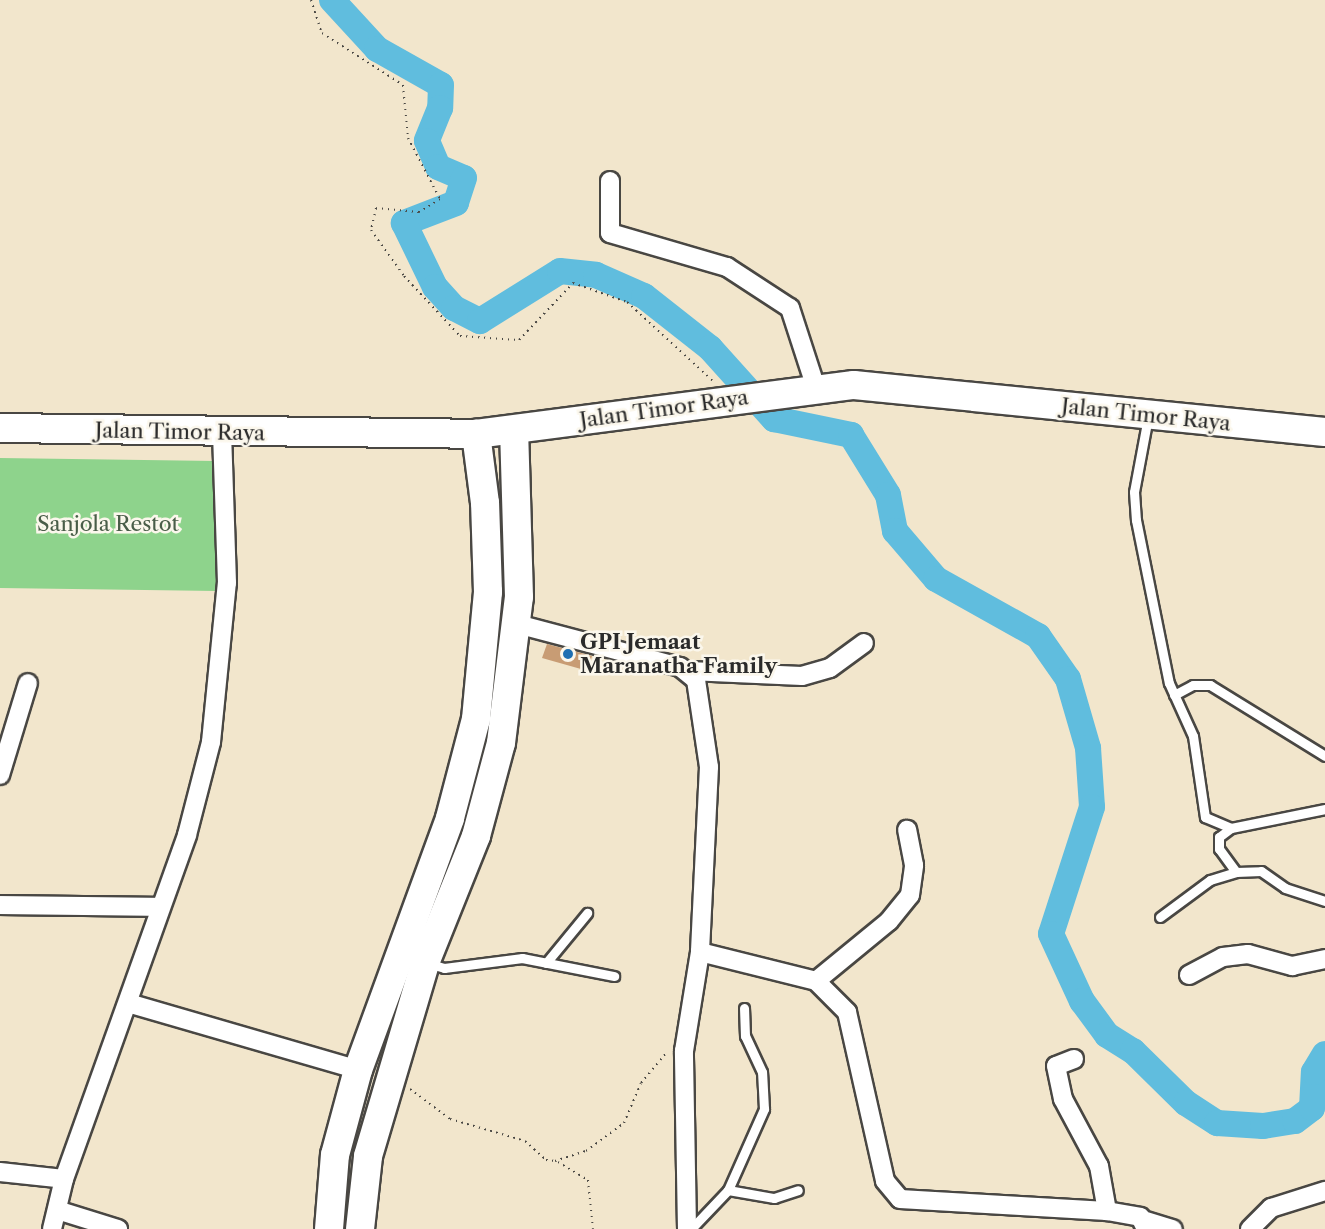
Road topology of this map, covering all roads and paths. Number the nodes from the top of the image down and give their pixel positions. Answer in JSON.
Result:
{"nodes":[{"id":1,"x":311,"y":0,"type":"edge"},
{"id":2,"x":610,"y":181,"type":"dead end"},
{"id":3,"x":816,"y":388,"type":"junction"},
{"id":4,"x":731,"y":398,"type":"junction"},
{"id":5,"x":1148,"y":417,"type":"junction"},
{"id":6,"x":0,"y":428,"type":"edge"},
{"id":7,"x":514,"y":432,"type":"junction"},
{"id":8,"x":1325,"y":432,"type":"edge"},
{"id":9,"x":222,"y":433,"type":"junction"},
{"id":10,"x":476,"y":434,"type":"junction"},
{"id":11,"x":517,"y":624,"type":"junction"},
{"id":12,"x":864,"y":643,"type":"dead end"},
{"id":13,"x":689,"y":671,"type":"junction"},
{"id":14,"x":28,"y":683,"type":"dead end"},
{"id":15,"x":1174,"y":695,"type":"junction"},
{"id":16,"x":1325,"y":756,"type":"edge"},
{"id":17,"x":0,"y":775,"type":"edge"},
{"id":18,"x":1325,"y":809,"type":"edge"},
{"id":19,"x":450,"y":818,"type":"junction"},
{"id":20,"x":479,"y":828,"type":"junction"},
{"id":21,"x":1231,"y":828,"type":"junction"},
{"id":22,"x":907,"y":830,"type":"dead end"},
{"id":23,"x":1236,"y":872,"type":"junction"},
{"id":24,"x":1325,"y":901,"type":"edge"},
{"id":25,"x":0,"y":905,"type":"edge"},
{"id":26,"x":160,"y":908,"type":"junction"},
{"id":27,"x":586,"y":912,"type":"dead end"},
{"id":28,"x":1160,"y":917,"type":"dead end"},
{"id":29,"x":700,"y":952,"type":"junction"},
{"id":30,"x":1325,"y":959,"type":"edge"},
{"id":31,"x":425,"y":963,"type":"junction"},
{"id":32,"x":546,"y":963,"type":"junction"},
{"id":33,"x":1189,"y":975,"type":"dead end"},
{"id":34,"x":614,"y":976,"type":"dead end"},
{"id":35,"x":816,"y":981,"type":"junction"},
{"id":36,"x":128,"y":1003,"type":"junction"},
{"id":37,"x":744,"y":1008,"type":"dead end"},
{"id":38,"x":687,"y":1027,"type":"junction"},
{"id":39,"x":1074,"y":1059,"type":"dead end"},
{"id":40,"x":358,"y":1070,"type":"junction"},
{"id":41,"x":394,"y":1076,"type":"junction"},
{"id":42,"x":555,"y":1161,"type":"junction"},
{"id":43,"x":0,"y":1172,"type":"edge"},
{"id":44,"x":64,"y":1179,"type":"junction"},
{"id":45,"x":728,"y":1190,"type":"junction"},
{"id":46,"x":798,"y":1190,"type":"dead end"},
{"id":47,"x":1325,"y":1191,"type":"edge"},
{"id":48,"x":57,"y":1210,"type":"junction"},
{"id":49,"x":1107,"y":1211,"type":"junction"},
{"id":50,"x":1146,"y":1225,"type":"edge"},
{"id":51,"x":52,"y":1229,"type":"edge"},
{"id":52,"x":118,"y":1229,"type":"edge"},
{"id":53,"x":329,"y":1229,"type":"edge"},
{"id":54,"x":360,"y":1229,"type":"edge"},
{"id":55,"x":593,"y":1229,"type":"edge"},
{"id":56,"x":689,"y":1229,"type":"edge"},
{"id":57,"x":1173,"y":1229,"type":"edge"},
{"id":58,"x":1250,"y":1229,"type":"edge"}],
"edges":[{"from":1,"to":4,"type":"path"},
{"from":2,"to":3,"type":"street"},
{"from":3,"to":4,"type":"highway","name":"Jalan Timor Raya"},
{"from":3,"to":5,"type":"highway","name":"Jalan Timor Raya"},
{"from":4,"to":7,"type":"highway","name":"Jalan Timor Raya"},
{"from":5,"to":8,"type":"highway","name":"Jalan Timor Raya"},
{"from":5,"to":15,"type":"lane"},
{"from":6,"to":9,"type":"highway","name":"Jalan Timor Raya"},
{"from":7,"to":10,"type":"highway","name":"Jalan Timor Raya"},
{"from":7,"to":11,"type":"highway"},
{"from":9,"to":10,"type":"highway","name":"Jalan Timor Raya"},
{"from":9,"to":26,"type":"street"},
{"from":10,"to":19,"type":"highway"},
{"from":11,"to":13,"type":"street"},
{"from":11,"to":20,"type":"highway"},
{"from":12,"to":13,"type":"street"},
{"from":13,"to":29,"type":"street"},
{"from":14,"to":17,"type":"street"},
{"from":15,"to":16,"type":"lane"},
{"from":15,"to":21,"type":"lane"},
{"from":18,"to":21,"type":"lane"},
{"from":19,"to":20,"type":"highway"},
{"from":19,"to":40,"type":"highway"},
{"from":20,"to":31,"type":"highway"},
{"from":21,"to":23,"type":"lane"},
{"from":22,"to":35,"type":"street"},
{"from":23,"to":24,"type":"lane"},
{"from":23,"to":28,"type":"lane"},
{"from":25,"to":26,"type":"street"},
{"from":26,"to":36,"type":"street"},
{"from":27,"to":32,"type":"lane"},
{"from":29,"to":35,"type":"street"},
{"from":29,"to":38,"type":"street"},
{"from":30,"to":33,"type":"street"},
{"from":31,"to":32,"type":"lane"},
{"from":31,"to":41,"type":"highway"},
{"from":32,"to":34,"type":"lane"},
{"from":35,"to":49,"type":"street"},
{"from":36,"to":40,"type":"street"},
{"from":36,"to":44,"type":"street"},
{"from":37,"to":45,"type":"lane"},
{"from":38,"to":42,"type":"path"},
{"from":38,"to":56,"type":"street"},
{"from":39,"to":49,"type":"street"},
{"from":40,"to":53,"type":"highway"},
{"from":41,"to":42,"type":"path"},
{"from":41,"to":54,"type":"highway"},
{"from":42,"to":55,"type":"path"},
{"from":43,"to":44,"type":"street"},
{"from":44,"to":48,"type":"street"},
{"from":45,"to":46,"type":"lane"},
{"from":45,"to":56,"type":"lane"},
{"from":47,"to":58,"type":"street"},
{"from":48,"to":51,"type":"street"},
{"from":48,"to":52,"type":"street"},
{"from":49,"to":50,"type":"street"},
{"from":50,"to":57,"type":"street"}]}
